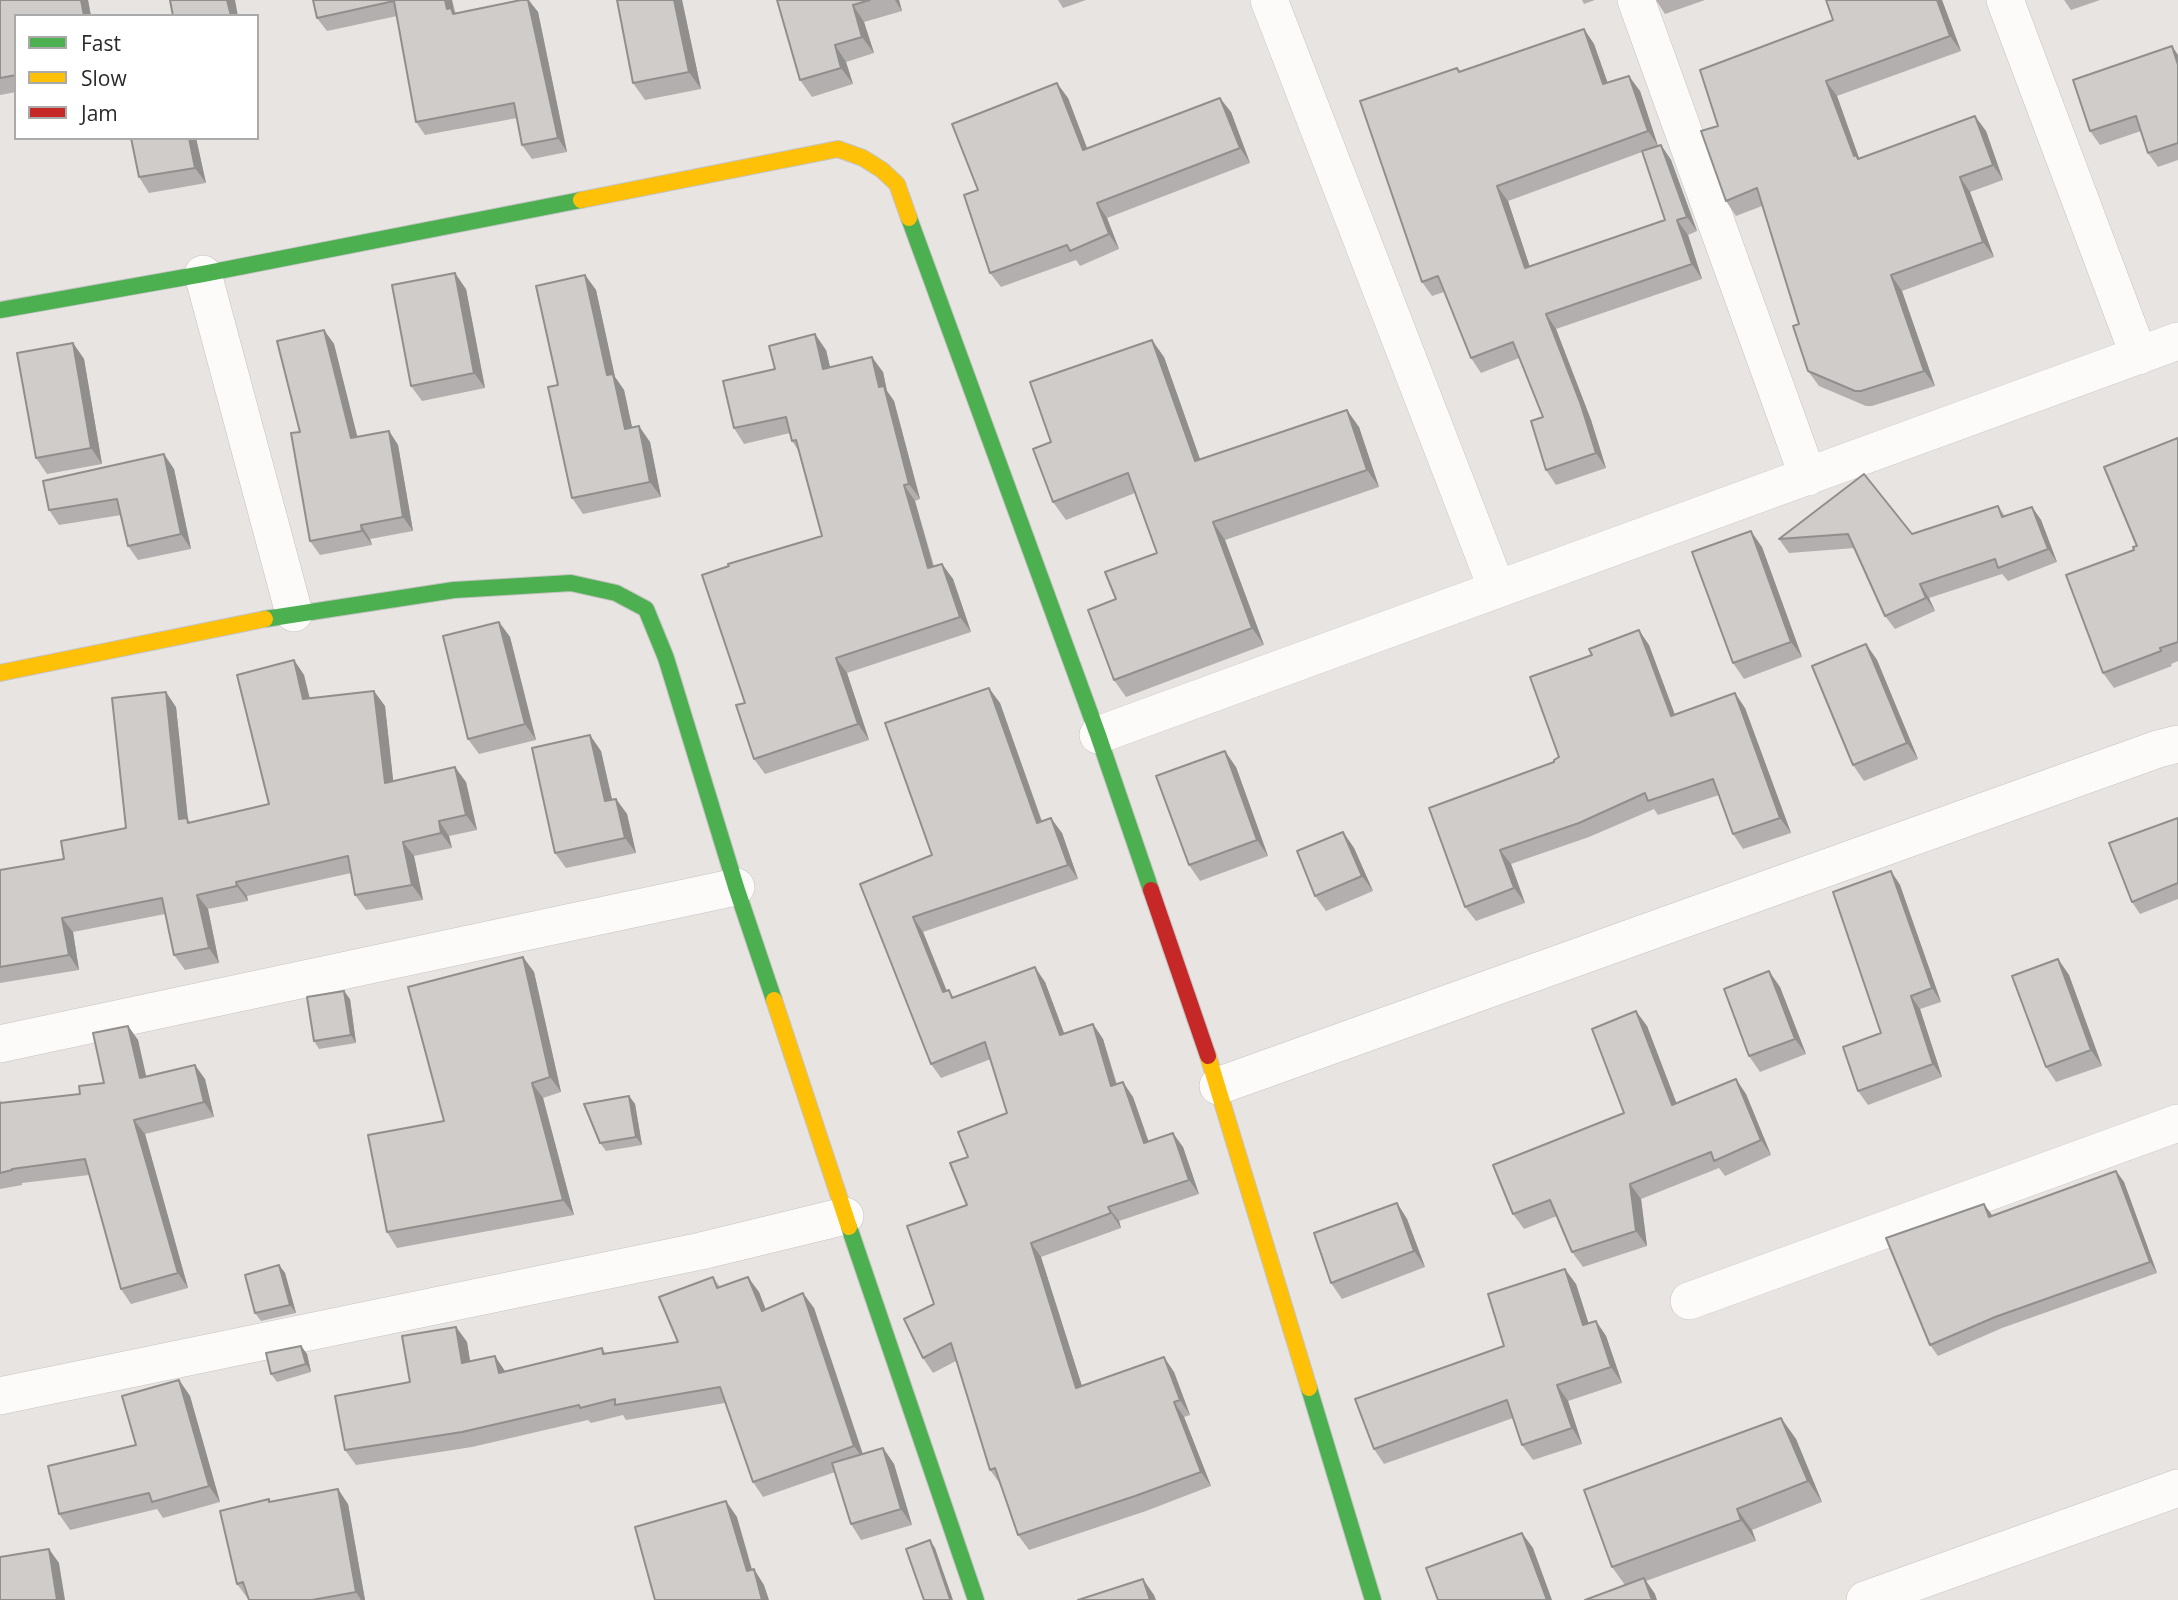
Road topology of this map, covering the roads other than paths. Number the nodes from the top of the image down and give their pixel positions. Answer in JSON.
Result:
{"nodes":[{"id":1,"x":1269,"y":0,"type":"edge"},
{"id":2,"x":1636,"y":0,"type":"edge"},
{"id":3,"x":2005,"y":0,"type":"edge"},
{"id":4,"x":203,"y":274,"type":"junction"},
{"id":5,"x":0,"y":310,"type":"edge"},
{"id":6,"x":2178,"y":341,"type":"edge"},
{"id":7,"x":2139,"y":356,"type":"junction"},
{"id":8,"x":1808,"y":477,"type":"junction"},
{"id":9,"x":1497,"y":589,"type":"junction"},
{"id":10,"x":294,"y":613,"type":"junction"},
{"id":11,"x":0,"y":673,"type":"edge"},
{"id":12,"x":1098,"y":735,"type":"junction"},
{"id":13,"x":2178,"y":744,"type":"edge"},
{"id":14,"x":736,"y":887,"type":"junction"},
{"id":15,"x":0,"y":1044,"type":"edge"},
{"id":16,"x":1218,"y":1086,"type":"junction"},
{"id":17,"x":2178,"y":1123,"type":"edge"},
{"id":18,"x":845,"y":1216,"type":"junction"},
{"id":19,"x":1689,"y":1301,"type":"dead end"},
{"id":20,"x":0,"y":1396,"type":"edge"},
{"id":21,"x":2178,"y":1488,"type":"edge"},
{"id":22,"x":976,"y":1600,"type":"edge"},
{"id":23,"x":1373,"y":1600,"type":"edge"},
{"id":24,"x":1865,"y":1600,"type":"edge"}],
"edges":[{"from":1,"to":9,"type":"street"},
{"from":2,"to":8,"type":"street"},
{"from":3,"to":7,"type":"street"},
{"from":4,"to":5,"type":"street"},
{"from":4,"to":10,"type":"street"},
{"from":4,"to":12,"type":"street"},
{"from":6,"to":7,"type":"street"},
{"from":7,"to":8,"type":"street"},
{"from":8,"to":9,"type":"street"},
{"from":9,"to":12,"type":"street"},
{"from":10,"to":11,"type":"street"},
{"from":10,"to":14,"type":"street"},
{"from":12,"to":16,"type":"street"},
{"from":13,"to":16,"type":"street"},
{"from":14,"to":15,"type":"street"},
{"from":14,"to":18,"type":"street"},
{"from":16,"to":23,"type":"street"},
{"from":17,"to":19,"type":"street"},
{"from":18,"to":20,"type":"street"},
{"from":18,"to":22,"type":"street"},
{"from":21,"to":24,"type":"street"}]}
